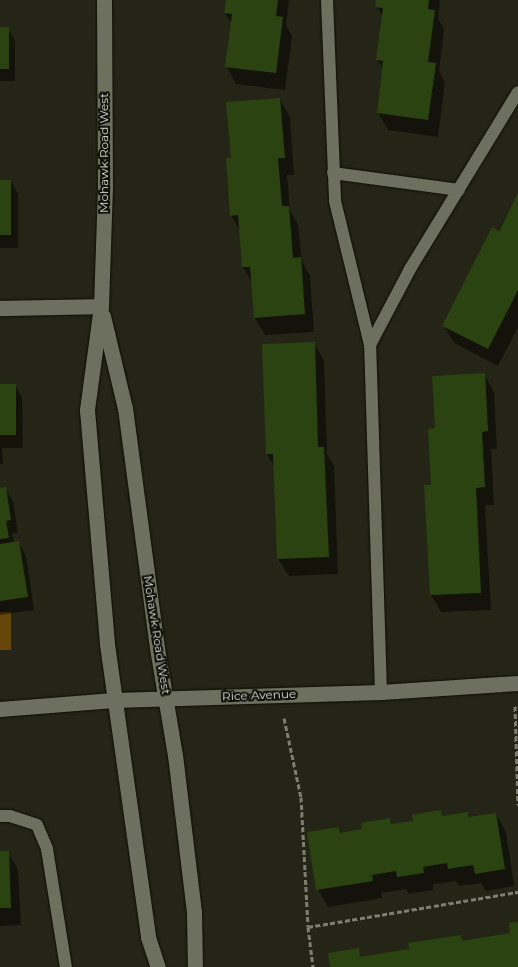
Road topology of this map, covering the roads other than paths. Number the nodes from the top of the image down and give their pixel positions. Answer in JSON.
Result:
{"nodes":[{"id":1,"x":104,"y":0,"type":"edge"},
{"id":2,"x":327,"y":0,"type":"edge"},
{"id":3,"x":518,"y":92,"type":"edge"},
{"id":4,"x":333,"y":173,"type":"junction"},
{"id":5,"x":459,"y":190,"type":"junction"},
{"id":6,"x":101,"y":306,"type":"junction"},
{"id":7,"x":0,"y":308,"type":"edge"},
{"id":8,"x":370,"y":345,"type":"junction"},
{"id":9,"x":516,"y":683,"type":"edge"},
{"id":10,"x":381,"y":692,"type":"junction"},
{"id":11,"x":166,"y":698,"type":"junction"},
{"id":12,"x":114,"y":700,"type":"junction"},
{"id":13,"x":0,"y":709,"type":"edge"},
{"id":14,"x":0,"y":816,"type":"edge"},
{"id":15,"x":66,"y":967,"type":"edge"},
{"id":16,"x":158,"y":967,"type":"edge"},
{"id":17,"x":195,"y":967,"type":"edge"}],
"edges":[{"from":1,"to":6,"type":"main road","name":"Mohawk Road West"},
{"from":2,"to":4,"type":"lane"},
{"from":3,"to":5,"type":"lane"},
{"from":4,"to":5,"type":"lane"},
{"from":4,"to":8,"type":"lane"},
{"from":5,"to":8,"type":"lane"},
{"from":6,"to":7,"type":"main road"},
{"from":6,"to":11,"type":"main road","name":"Mohawk Road West"},
{"from":6,"to":12,"type":"main road","name":"Mohawk Road West"},
{"from":8,"to":10,"type":"lane"},
{"from":9,"to":10,"type":"main road","name":"Rice Avenue"},
{"from":10,"to":11,"type":"main road","name":"Rice Avenue"},
{"from":11,"to":12,"type":"main road","name":"Rice Avenue"},
{"from":11,"to":17,"type":"main road","name":"Mohawk Road West"},
{"from":12,"to":13,"type":"main road","name":"Rice Avenue"},
{"from":12,"to":16,"type":"main road","name":"Mohawk Road West"},
{"from":14,"to":15,"type":"lane"}]}
